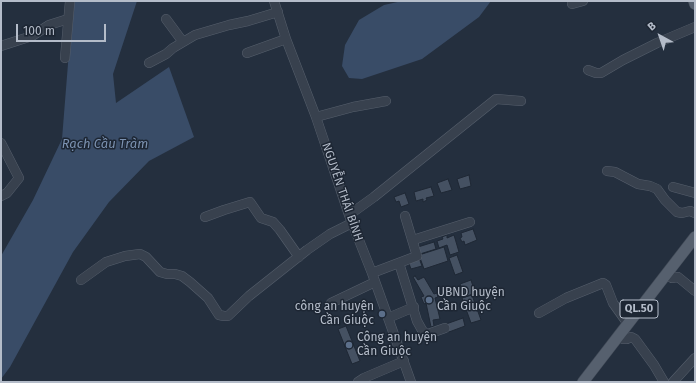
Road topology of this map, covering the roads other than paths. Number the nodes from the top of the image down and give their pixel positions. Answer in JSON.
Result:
{"nodes":[{"id":1,"x":70,"y":1,"type":"edge"},
{"id":2,"x":274,"y":1,"type":"edge"},
{"id":3,"x":583,"y":1,"type":"edge"},
{"id":4,"x":572,"y":4,"type":"dead end"},
{"id":5,"x":278,"y":12,"type":"junction"},
{"id":6,"x":68,"y":19,"type":"junction"},
{"id":7,"x":166,"y":19,"type":"dead end"},
{"id":8,"x":695,"y":27,"type":"edge"},
{"id":9,"x":286,"y":39,"type":"junction"},
{"id":10,"x":182,"y":42,"type":"junction"},
{"id":11,"x":1,"y":46,"type":"edge"},
{"id":12,"x":247,"y":53,"type":"dead end"},
{"id":13,"x":65,"y":58,"type":"dead end"},
{"id":14,"x":149,"y":63,"type":"dead end"},
{"id":15,"x":588,"y":70,"type":"dead end"},
{"id":16,"x":386,"y":101,"type":"dead end"},
{"id":17,"x":521,"y":101,"type":"dead end"},
{"id":18,"x":316,"y":117,"type":"junction"},
{"id":19,"x":1,"y":143,"type":"edge"},
{"id":20,"x":607,"y":171,"type":"dead end"},
{"id":21,"x":673,"y":186,"type":"dead end"},
{"id":22,"x":695,"y":193,"type":"edge"},
{"id":23,"x":1,"y":196,"type":"edge"},
{"id":24,"x":695,"y":213,"type":"edge"},
{"id":25,"x":405,"y":216,"type":"dead end"},
{"id":26,"x":205,"y":217,"type":"dead end"},
{"id":27,"x":350,"y":219,"type":"junction"},
{"id":28,"x":470,"y":222,"type":"dead end"},
{"id":29,"x":695,"y":237,"type":"edge"},
{"id":30,"x":413,"y":240,"type":"junction"},
{"id":31,"x":299,"y":257,"type":"junction"},
{"id":32,"x":399,"y":263,"type":"junction"},
{"id":33,"x":666,"y":274,"type":"junction"},
{"id":34,"x":374,"y":278,"type":"junction"},
{"id":35,"x":81,"y":280,"type":"dead end"},
{"id":36,"x":695,"y":291,"type":"edge"},
{"id":37,"x":331,"y":303,"type":"dead end"},
{"id":38,"x":414,"y":307,"type":"junction"},
{"id":39,"x":539,"y":313,"type":"dead end"},
{"id":40,"x":388,"y":318,"type":"junction"},
{"id":41,"x":628,"y":324,"type":"junction"},
{"id":42,"x":445,"y":328,"type":"dead end"},
{"id":43,"x":618,"y":336,"type":"junction"},
{"id":44,"x":695,"y":358,"type":"edge"},
{"id":45,"x":404,"y":361,"type":"junction"},
{"id":46,"x":358,"y":382,"type":"edge"},
{"id":47,"x":411,"y":382,"type":"edge"},
{"id":48,"x":583,"y":382,"type":"edge"},
{"id":49,"x":664,"y":382,"type":"edge"},
{"id":50,"x":673,"y":382,"type":"edge"}],
"edges":[{"from":1,"to":6,"type":"street"},
{"from":2,"to":5,"type":"street","name":"NGUYỄN THÁI BÌNH"},
{"from":3,"to":4,"type":"street"},
{"from":5,"to":9,"type":"street","name":"NGUYỄN THÁI BÌNH"},
{"from":5,"to":10,"type":"street"},
{"from":6,"to":11,"type":"street"},
{"from":6,"to":13,"type":"street"},
{"from":7,"to":10,"type":"street"},
{"from":8,"to":15,"type":"street"},
{"from":9,"to":12,"type":"street"},
{"from":9,"to":18,"type":"street","name":"NGUYỄN THÁI BÌNH"},
{"from":10,"to":14,"type":"street"},
{"from":16,"to":18,"type":"street"},
{"from":17,"to":27,"type":"street"},
{"from":18,"to":27,"type":"street","name":"NGUYỄN THÁI BÌNH"},
{"from":19,"to":23,"type":"street"},
{"from":20,"to":24,"type":"street"},
{"from":21,"to":22,"type":"street"},
{"from":25,"to":30,"type":"street"},
{"from":26,"to":31,"type":"street"},
{"from":27,"to":31,"type":"street"},
{"from":27,"to":34,"type":"street","name":"NGUYỄN THÁI BÌNH"},
{"from":28,"to":30,"type":"street"},
{"from":29,"to":33,"type":"main road","number":"QL.50"},
{"from":30,"to":32,"type":"street"},
{"from":31,"to":35,"type":"street"},
{"from":32,"to":34,"type":"street"},
{"from":32,"to":38,"type":"street"},
{"from":33,"to":36,"type":"street"},
{"from":33,"to":41,"type":"main road","number":"QL.50"},
{"from":34,"to":37,"type":"street"},
{"from":34,"to":40,"type":"street","name":"NGUYỄN THÁI BÌNH"},
{"from":38,"to":40,"type":"street"},
{"from":38,"to":42,"type":"street"},
{"from":39,"to":41,"type":"street"},
{"from":40,"to":45,"type":"street","name":"NGUYỄN THÁI BÌNH"},
{"from":41,"to":43,"type":"main road","number":"QL.50"},
{"from":43,"to":48,"type":"main road","number":"QL.50"},
{"from":43,"to":49,"type":"street"},
{"from":44,"to":50,"type":"street"},
{"from":45,"to":46,"type":"street"},
{"from":45,"to":47,"type":"street","name":"NGUYỄN THÁI BÌNH"}]}
